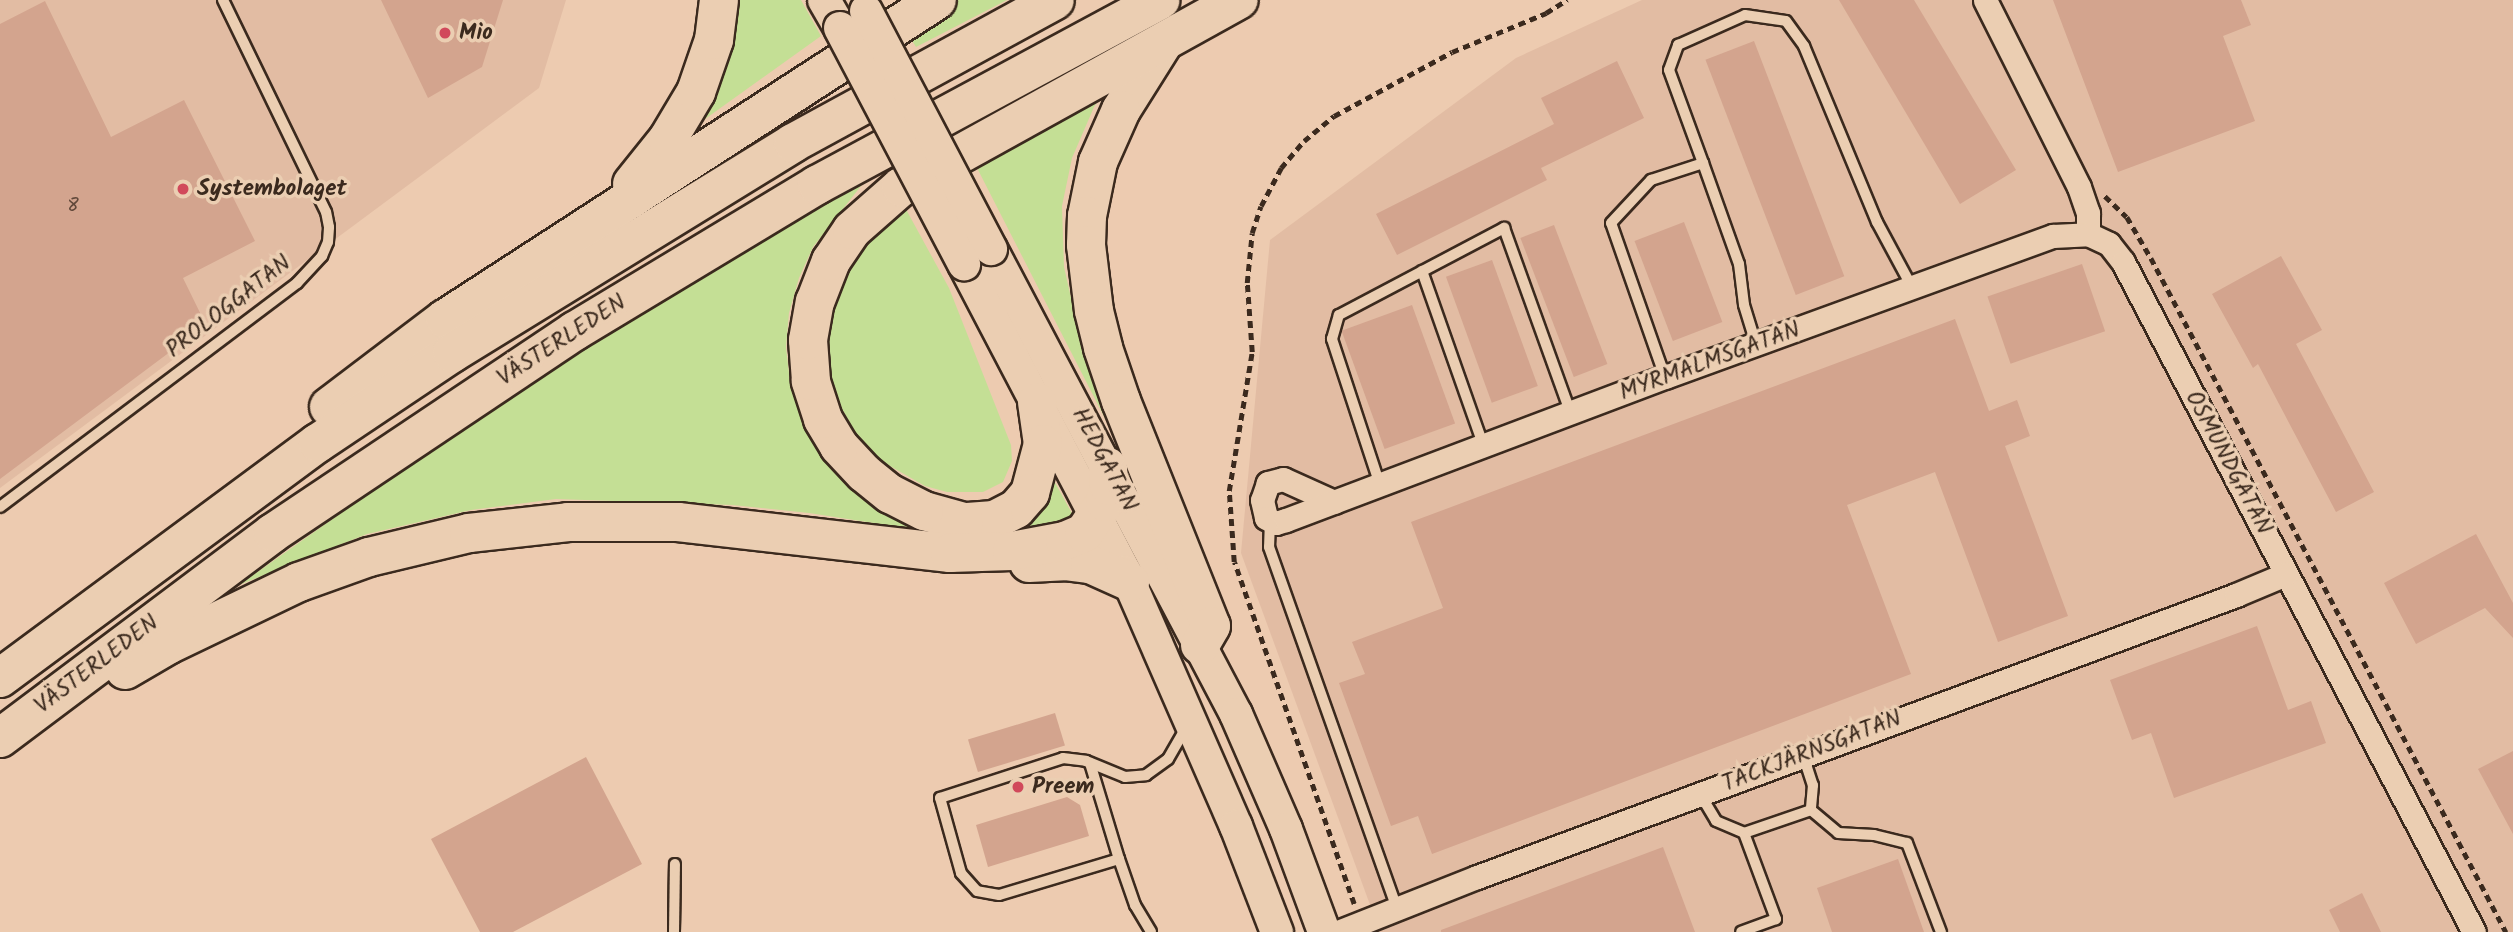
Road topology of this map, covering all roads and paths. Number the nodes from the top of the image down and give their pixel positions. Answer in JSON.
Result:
{"nodes":[{"id":1,"x":223,"y":0,"type":"edge"},
{"id":2,"x":719,"y":0,"type":"edge"},
{"id":3,"x":824,"y":0,"type":"edge"},
{"id":4,"x":937,"y":0,"type":"edge"},
{"id":5,"x":1055,"y":0,"type":"edge"},
{"id":6,"x":1160,"y":0,"type":"edge"},
{"id":7,"x":1239,"y":0,"type":"edge"},
{"id":8,"x":1567,"y":0,"type":"edge"},
{"id":9,"x":1985,"y":0,"type":"edge"},
{"id":10,"x":863,"y":6,"type":"edge"},
{"id":11,"x":1165,"y":40,"type":"junction"},
{"id":12,"x":1703,"y":163,"type":"junction"},
{"id":13,"x":610,"y":210,"type":"junction"},
{"id":14,"x":2121,"y":210,"type":"dead end"},
{"id":15,"x":2088,"y":234,"type":"junction"},
{"id":16,"x":978,"y":257,"type":"junction"},
{"id":17,"x":1422,"y":271,"type":"junction"},
{"id":18,"x":1912,"y":287,"type":"junction"},
{"id":19,"x":1756,"y":344,"type":"junction"},
{"id":20,"x":1665,"y":377,"type":"junction"},
{"id":21,"x":1037,"y":402,"type":"junction"},
{"id":22,"x":1571,"y":414,"type":"junction"},
{"id":23,"x":1483,"y":447,"type":"junction"},
{"id":24,"x":1108,"y":467,"type":"junction"},
{"id":25,"x":1380,"y":485,"type":"junction"},
{"id":26,"x":1334,"y":502,"type":"junction"},
{"id":27,"x":0,"y":507,"type":"edge"},
{"id":28,"x":1096,"y":517,"type":"junction"},
{"id":29,"x":1270,"y":520,"type":"junction"},
{"id":30,"x":1012,"y":551,"type":"junction"},
{"id":31,"x":156,"y":564,"type":"junction"},
{"id":32,"x":2286,"y":574,"type":"junction"},
{"id":33,"x":1128,"y":577,"type":"junction"},
{"id":34,"x":1200,"y":645,"type":"junction"},
{"id":35,"x":0,"y":678,"type":"edge"},
{"id":36,"x":78,"y":679,"type":"junction"},
{"id":37,"x":1190,"y":720,"type":"junction"},
{"id":38,"x":0,"y":738,"type":"edge"},
{"id":39,"x":1803,"y":755,"type":"junction"},
{"id":40,"x":1090,"y":763,"type":"junction"},
{"id":41,"x":1700,"y":794,"type":"junction"},
{"id":42,"x":1811,"y":810,"type":"junction"},
{"id":43,"x":1744,"y":833,"type":"junction"},
{"id":44,"x":1119,"y":859,"type":"junction"},
{"id":45,"x":675,"y":864,"type":"dead end"},
{"id":46,"x":1354,"y":897,"type":"dead end"},
{"id":47,"x":1396,"y":908,"type":"junction"},
{"id":48,"x":674,"y":932,"type":"edge"},
{"id":49,"x":1151,"y":932,"type":"edge"},
{"id":50,"x":1277,"y":932,"type":"edge"},
{"id":51,"x":1324,"y":932,"type":"edge"},
{"id":52,"x":1338,"y":932,"type":"edge"},
{"id":53,"x":1741,"y":932,"type":"edge"},
{"id":54,"x":1941,"y":932,"type":"edge"},
{"id":55,"x":2474,"y":932,"type":"edge"},
{"id":56,"x":2506,"y":932,"type":"edge"}],
"edges":[{"from":1,"to":27,"type":"lane","name":"PROLOGGATAN"},
{"from":2,"to":13,"type":"highway"},
{"from":3,"to":16,"type":"main road","name":"HEDGATAN","bridge":true},
{"from":4,"to":13,"type":"highway"},
{"from":5,"to":31,"type":"highway","name":"VÄSTERLEDEN"},
{"from":6,"to":36,"type":"highway","name":"VÄSTERLEDEN"},
{"from":7,"to":11,"type":"highway"},
{"from":8,"to":46,"type":"path"},
{"from":9,"to":15,"type":"street"},
{"from":10,"to":16,"type":"main road","name":"HEDGATAN","bridge":true},
{"from":11,"to":21,"type":"highway"},
{"from":11,"to":34,"type":"highway"},
{"from":12,"to":18,"type":"lane"},
{"from":12,"to":19,"type":"lane"},
{"from":12,"to":20,"type":"lane"},
{"from":13,"to":31,"type":"highway"},
{"from":14,"to":56,"type":"path"},
{"from":15,"to":18,"type":"street","name":"MYRMALMSGATAN"},
{"from":15,"to":32,"type":"street","name":"OSMUNDGATAN"},
{"from":16,"to":21,"type":"main road","name":"HEDGATAN"},
{"from":16,"to":24,"type":"main road","name":"HEDGATAN"},
{"from":17,"to":22,"type":"lane"},
{"from":17,"to":23,"type":"lane"},
{"from":17,"to":25,"type":"lane"},
{"from":18,"to":19,"type":"street","name":"MYRMALMSGATAN"},
{"from":19,"to":20,"type":"street","name":"MYRMALMSGATAN"},
{"from":20,"to":22,"type":"street","name":"MYRMALMSGATAN"},
{"from":21,"to":28,"type":"main road","name":"HEDGATAN"},
{"from":22,"to":23,"type":"street","name":"MYRMALMSGATAN"},
{"from":23,"to":25,"type":"street","name":"MYRMALMSGATAN"},
{"from":24,"to":28,"type":"highway"},
{"from":24,"to":34,"type":"main road","name":"HEDGATAN"},
{"from":25,"to":26,"type":"street","name":"MYRMALMSGATAN"},
{"from":26,"to":29,"type":"street","name":"MYRMALMSGATAN"},
{"from":26,"to":29,"type":"street"},
{"from":28,"to":30,"type":"highway"},
{"from":28,"to":33,"type":"main road","name":"HEDGATAN"},
{"from":29,"to":47,"type":"lane"},
{"from":30,"to":33,"type":"highway"},
{"from":30,"to":36,"type":"highway"},
{"from":31,"to":35,"type":"highway","name":"VÄSTERLEDEN"},
{"from":32,"to":39,"type":"street","name":"TACKJÄRNSGATAN"},
{"from":32,"to":55,"type":"street","name":"OSMUNDGATAN"},
{"from":33,"to":37,"type":"main road","name":"HEDGATAN"},
{"from":34,"to":51,"type":"main road","name":"HEDGATAN"},
{"from":36,"to":38,"type":"highway","name":"VÄSTERLEDEN"},
{"from":37,"to":40,"type":"lane"},
{"from":37,"to":50,"type":"main road","name":"HEDGATAN"},
{"from":39,"to":41,"type":"street","name":"TACKJÄRNSGATAN"},
{"from":39,"to":42,"type":"lane"},
{"from":40,"to":44,"type":"lane"},
{"from":40,"to":44,"type":"lane"},
{"from":41,"to":43,"type":"lane"},
{"from":41,"to":47,"type":"street","name":"TACKJÄRNSGATAN"},
{"from":42,"to":43,"type":"lane"},
{"from":42,"to":54,"type":"lane"},
{"from":43,"to":53,"type":"lane"},
{"from":44,"to":49,"type":"lane"},
{"from":45,"to":48,"type":"lane"},
{"from":47,"to":52,"type":"street","name":"TACKJÄRNSGATAN"}]}
